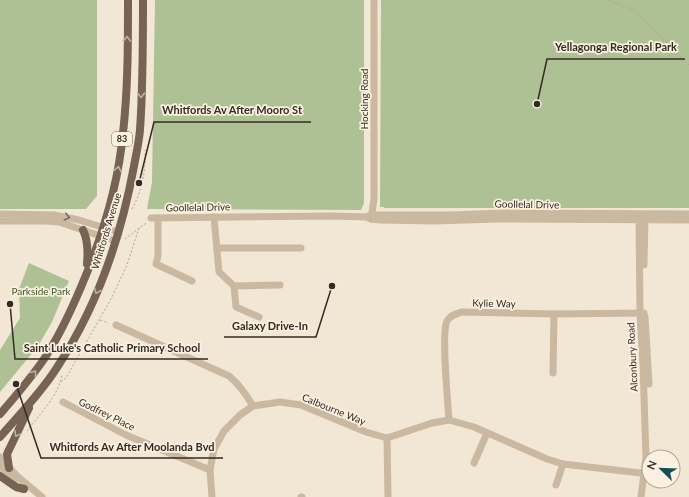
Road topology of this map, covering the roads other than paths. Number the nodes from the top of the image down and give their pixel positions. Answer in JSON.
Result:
{"nodes":[{"id":1,"x":128,"y":0,"type":"edge"},
{"id":2,"x":143,"y":0,"type":"edge"},
{"id":3,"x":374,"y":0,"type":"edge"},
{"id":4,"x":0,"y":214,"type":"edge"},
{"id":5,"x":689,"y":214,"type":"edge"},
{"id":6,"x":214,"y":217,"type":"junction"},
{"id":7,"x":373,"y":217,"type":"junction"},
{"id":8,"x":642,"y":218,"type":"junction"},
{"id":9,"x":689,"y":220,"type":"edge"},
{"id":10,"x":0,"y":221,"type":"edge"},
{"id":11,"x":104,"y":227,"type":"junction"},
{"id":12,"x":83,"y":230,"type":"junction"},
{"id":13,"x":118,"y":232,"type":"junction"},
{"id":14,"x":101,"y":236,"type":"junction"},
{"id":15,"x":119,"y":241,"type":"junction"},
{"id":16,"x":217,"y":248,"type":"junction"},
{"id":17,"x":301,"y":248,"type":"dead end"},
{"id":18,"x":87,"y":273,"type":"junction"},
{"id":19,"x":192,"y":281,"type":"dead end"},
{"id":20,"x":280,"y":285,"type":"dead end"},
{"id":21,"x":234,"y":286,"type":"junction"},
{"id":22,"x":642,"y":313,"type":"junction"},
{"id":23,"x":554,"y":314,"type":"junction"},
{"id":24,"x":259,"y":317,"type":"dead end"},
{"id":25,"x":116,"y":326,"type":"road end"},
{"id":26,"x":553,"y":373,"type":"dead end"},
{"id":27,"x":33,"y":400,"type":"junction"},
{"id":28,"x":62,"y":402,"type":"dead end"},
{"id":29,"x":253,"y":406,"type":"junction"},
{"id":30,"x":0,"y":414,"type":"edge"},
{"id":31,"x":449,"y":420,"type":"junction"},
{"id":32,"x":487,"y":433,"type":"junction"},
{"id":33,"x":0,"y":437,"type":"edge"},
{"id":34,"x":387,"y":438,"type":"junction"},
{"id":35,"x":646,"y":449,"type":"edge"},
{"id":36,"x":650,"y":449,"type":"edge"},
{"id":37,"x":0,"y":457,"type":"edge"},
{"id":38,"x":474,"y":463,"type":"dead end"},
{"id":39,"x":563,"y":464,"type":"junction"},
{"id":40,"x":0,"y":466,"type":"edge"},
{"id":41,"x":9,"y":468,"type":"junction"},
{"id":42,"x":210,"y":470,"type":"junction"},
{"id":43,"x":641,"y":473,"type":"edge"},
{"id":44,"x":0,"y":476,"type":"edge"},
{"id":45,"x":556,"y":485,"type":"dead end"},
{"id":46,"x":24,"y":489,"type":"junction"},
{"id":47,"x":34,"y":497,"type":"edge"},
{"id":48,"x":42,"y":497,"type":"edge"},
{"id":49,"x":212,"y":497,"type":"edge"},
{"id":50,"x":388,"y":497,"type":"edge"}],
"edges":[{"from":11,"to":1,"type":"main road","name":"Whitfords Avenue","number":"83","one_way":true},
{"from":2,"to":13,"type":"main road","name":"Whitfords Avenue","number":"83","one_way":true},
{"from":3,"to":7,"type":"street","name":"Hocking Road"},
{"from":4,"to":11,"type":"street","one_way":true},
{"from":5,"to":8,"type":"street","name":"Goollelal Drive"},
{"from":6,"to":7,"type":"street","name":"Goollelal Drive"},
{"from":6,"to":16,"type":"street"},
{"from":6,"to":19,"type":"street","name":"Goollelal Drive"},
{"from":7,"to":8,"type":"street","name":"Goollelal Drive"},
{"from":8,"to":9,"type":"street","name":"Goollelal Drive"},
{"from":8,"to":22,"type":"street","name":"Alconbury Road"},
{"from":10,"to":12,"type":"street"},
{"from":11,"to":13,"type":"street"},
{"from":11,"to":14,"type":"main road","name":"Whitfords Avenue","number":"83"},
{"from":12,"to":14,"type":"street"},
{"from":12,"to":18,"type":"main road"},
{"from":13,"to":15,"type":"main road","name":"Whitfords Avenue","number":"83"},
{"from":14,"to":15,"type":"street"},
{"from":14,"to":18,"type":"main road","name":"Whitfords Avenue","number":"83"},
{"from":15,"to":27,"type":"main road","name":"Whitfords Avenue","number":"83","one_way":true},
{"from":16,"to":17,"type":"street"},
{"from":16,"to":21,"type":"street"},
{"from":30,"to":18,"type":"main road","name":"Whitfords Avenue","number":"83","one_way":true},
{"from":20,"to":21,"type":"street"},
{"from":21,"to":24,"type":"street"},
{"from":22,"to":23,"type":"street","name":"Kylie Way"},
{"from":22,"to":35,"type":"street","name":"Alconbury Road"},
{"from":22,"to":36,"type":"street","name":"Alconbury Road"},
{"from":23,"to":26,"type":"street"},
{"from":23,"to":31,"type":"street","name":"Kylie Way"},
{"from":25,"to":29,"type":"street"},
{"from":27,"to":33,"type":"main road","name":"Whitfords Avenue","number":"83"},
{"from":27,"to":41,"type":"main road","one_way":true},
{"from":28,"to":42,"type":"street","name":"Godfrey Place"},
{"from":29,"to":34,"type":"street","name":"Calbourne Way"},
{"from":29,"to":42,"type":"street","name":"Calbourne Way"},
{"from":31,"to":32,"type":"street"},
{"from":31,"to":34,"type":"street"},
{"from":32,"to":38,"type":"street"},
{"from":32,"to":39,"type":"street"},
{"from":34,"to":50,"type":"street"},
{"from":37,"to":41,"type":"street"},
{"from":39,"to":43,"type":"street"},
{"from":39,"to":45,"type":"street"},
{"from":40,"to":46,"type":"street"},
{"from":41,"to":48,"type":"street"},
{"from":42,"to":49,"type":"street","name":"Calbourne Way"},
{"from":44,"to":46,"type":"main road"},
{"from":46,"to":47,"type":"street"}]}
